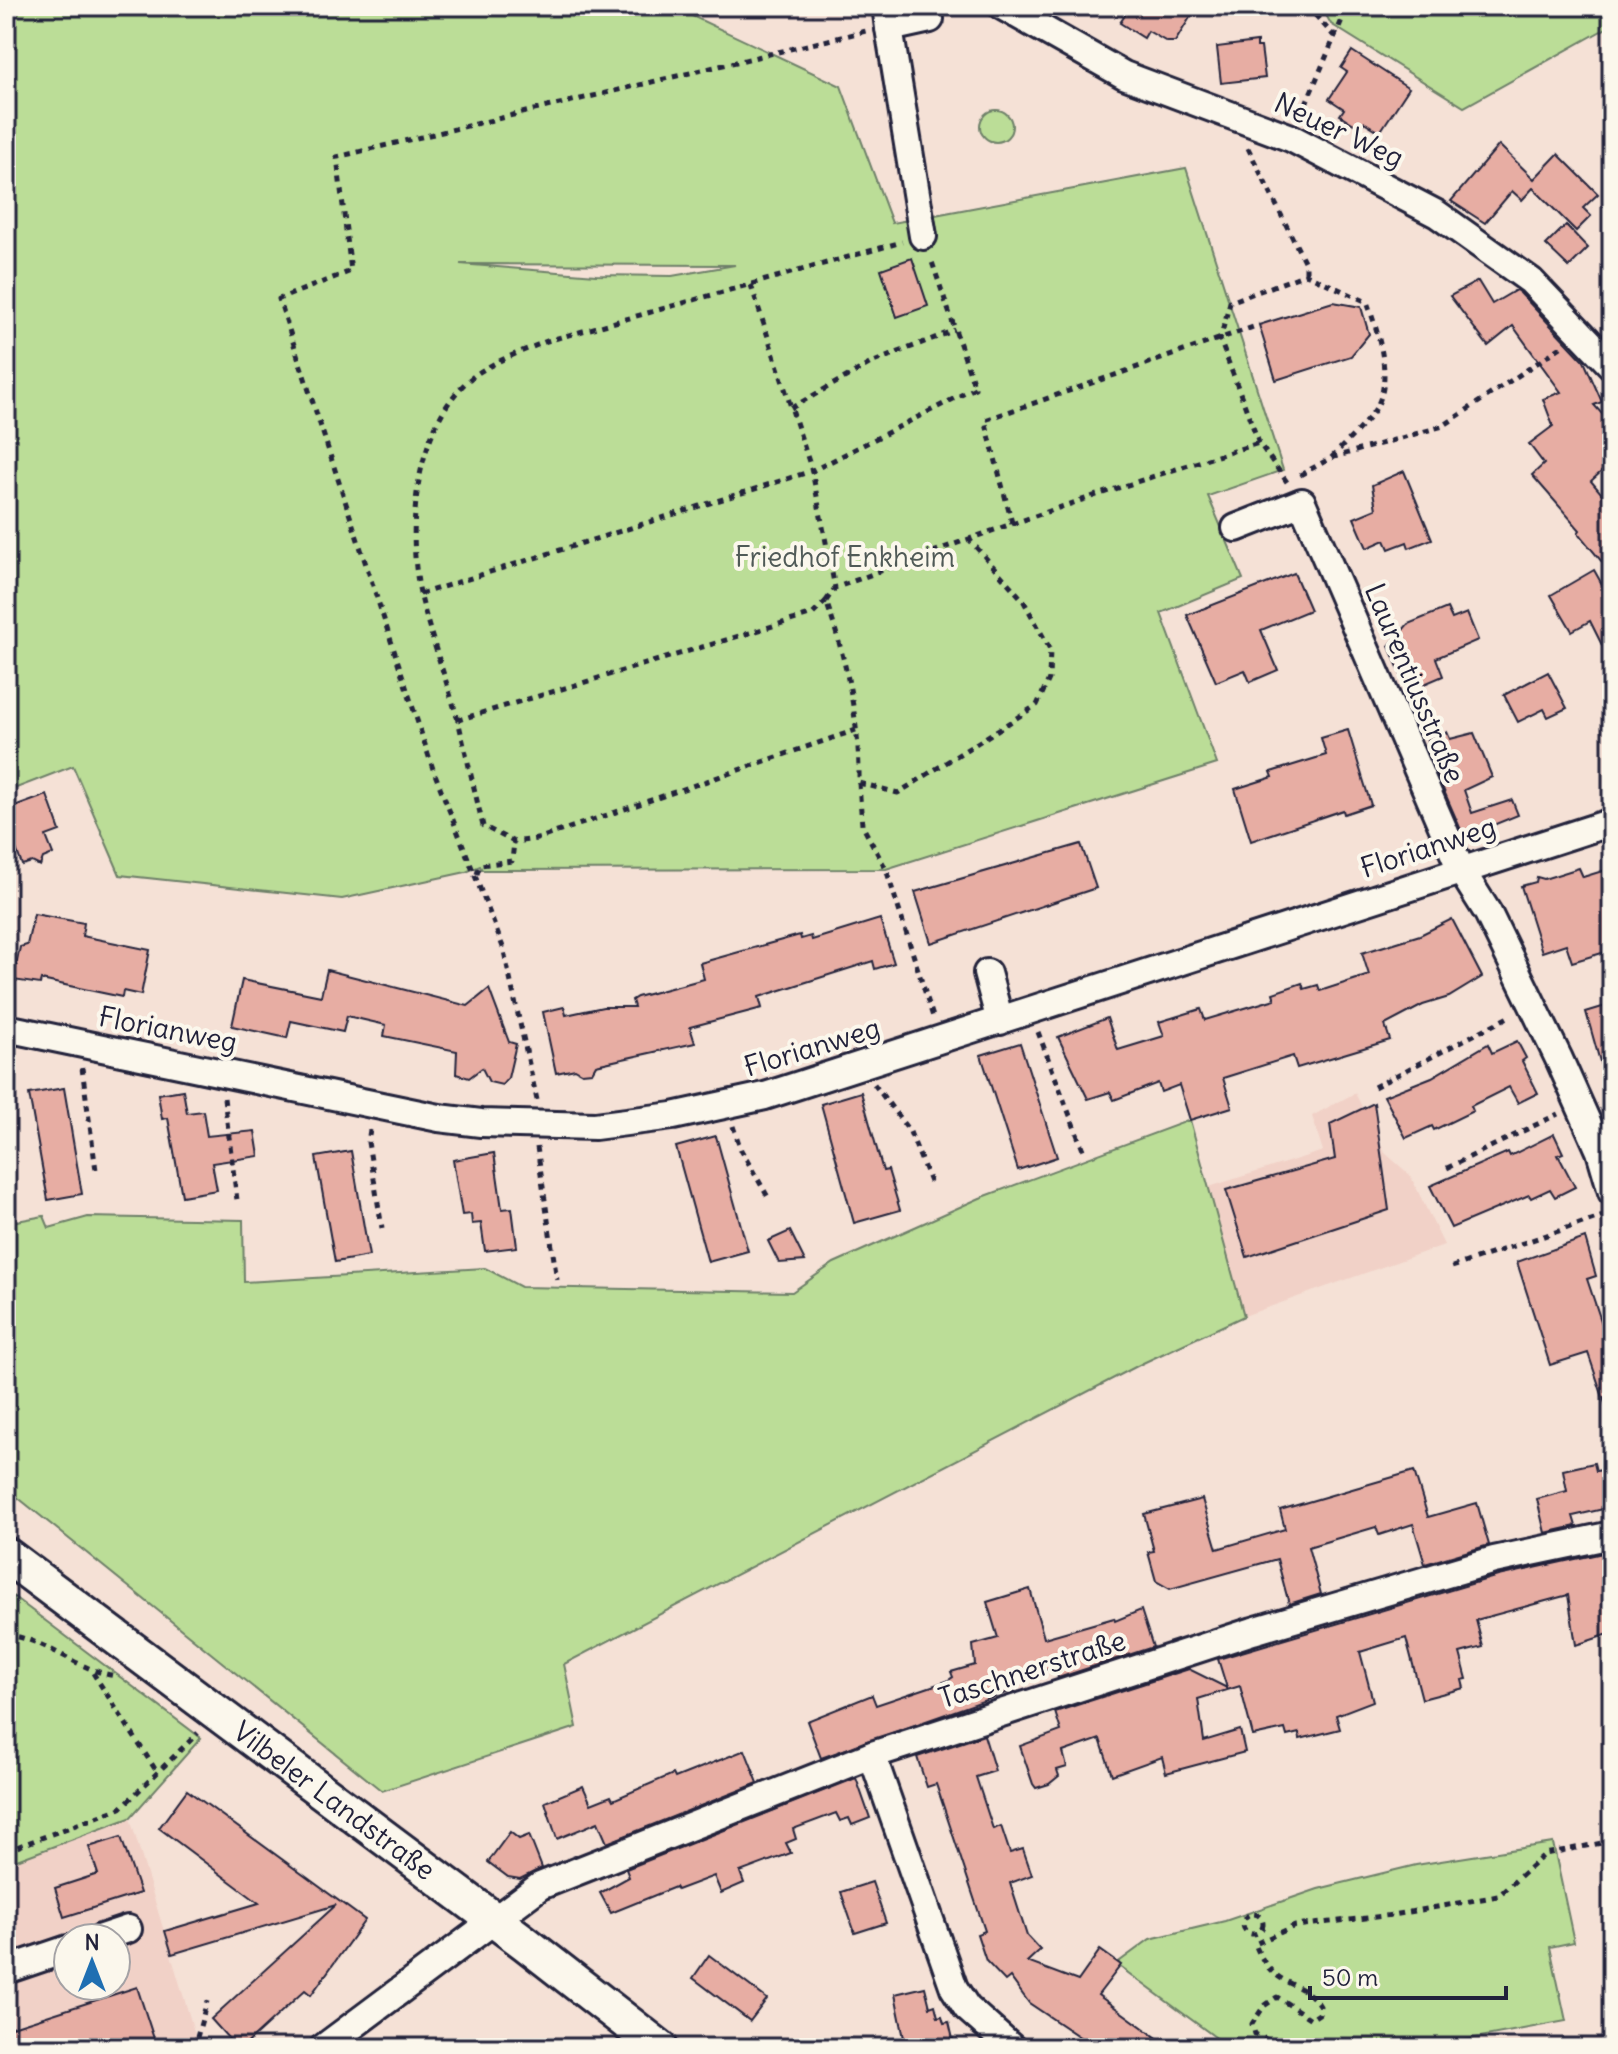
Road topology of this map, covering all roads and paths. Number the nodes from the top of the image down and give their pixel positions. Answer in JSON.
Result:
{"nodes":[{"id":1,"x":1002,"y":6,"type":"edge"},
{"id":2,"x":1307,"y":6,"type":"edge"},
{"id":3,"x":1348,"y":6,"type":"edge"},
{"id":4,"x":887,"y":17,"type":"edge"},
{"id":5,"x":930,"y":19,"type":"dead end"},
{"id":6,"x":842,"y":34,"type":"dead end"},
{"id":7,"x":1334,"y":36,"type":"junction"},
{"id":8,"x":1234,"y":118,"type":"junction"},
{"id":9,"x":1291,"y":138,"type":"junction"},
{"id":10,"x":923,"y":236,"type":"junction"},
{"id":11,"x":1306,"y":274,"type":"junction"},
{"id":12,"x":751,"y":285,"type":"junction"},
{"id":13,"x":1259,"y":325,"type":"dead end"},
{"id":14,"x":955,"y":330,"type":"junction"},
{"id":15,"x":1582,"y":333,"type":"junction"},
{"id":16,"x":1220,"y":340,"type":"junction"},
{"id":17,"x":1612,"y":366,"type":"edge"},
{"id":18,"x":791,"y":408,"type":"junction"},
{"id":19,"x":1259,"y":443,"type":"junction"},
{"id":20,"x":1331,"y":458,"type":"junction"},
{"id":21,"x":812,"y":471,"type":"junction"},
{"id":22,"x":1294,"y":492,"type":"junction"},
{"id":23,"x":1012,"y":523,"type":"junction"},
{"id":24,"x":1236,"y":528,"type":"dead end"},
{"id":25,"x":968,"y":538,"type":"junction"},
{"id":26,"x":835,"y":588,"type":"junction"},
{"id":27,"x":420,"y":594,"type":"junction"},
{"id":28,"x":826,"y":601,"type":"junction"},
{"id":29,"x":458,"y":720,"type":"junction"},
{"id":30,"x":856,"y":730,"type":"junction"},
{"id":31,"x":859,"y":783,"type":"junction"},
{"id":32,"x":1612,"y":822,"type":"edge"},
{"id":33,"x":514,"y":842,"type":"junction"},
{"id":34,"x":1461,"y":870,"type":"junction"},
{"id":35,"x":477,"y":875,"type":"junction"},
{"id":36,"x":987,"y":973,"type":"dead end"},
{"id":37,"x":1532,"y":1004,"type":"junction"},
{"id":38,"x":1029,"y":1010,"type":"junction"},
{"id":39,"x":1000,"y":1021,"type":"junction"},
{"id":40,"x":6,"y":1028,"type":"edge"},
{"id":41,"x":940,"y":1039,"type":"junction"},
{"id":42,"x":88,"y":1045,"type":"junction"},
{"id":43,"x":862,"y":1065,"type":"junction"},
{"id":44,"x":227,"y":1073,"type":"junction"},
{"id":45,"x":1374,"y":1087,"type":"dead end"},
{"id":46,"x":375,"y":1103,"type":"junction"},
{"id":47,"x":1580,"y":1104,"type":"junction"},
{"id":48,"x":725,"y":1106,"type":"junction"},
{"id":49,"x":540,"y":1127,"type":"junction"},
{"id":50,"x":1085,"y":1155,"type":"dead end"},
{"id":51,"x":1447,"y":1168,"type":"dead end"},
{"id":52,"x":96,"y":1170,"type":"dead end"},
{"id":53,"x":932,"y":1187,"type":"dead end"},
{"id":54,"x":1612,"y":1192,"type":"edge"},
{"id":55,"x":768,"y":1197,"type":"dead end"},
{"id":56,"x":237,"y":1200,"type":"dead end"},
{"id":57,"x":1612,"y":1213,"type":"edge"},
{"id":58,"x":382,"y":1228,"type":"dead end"},
{"id":59,"x":1452,"y":1267,"type":"dead end"},
{"id":60,"x":557,"y":1280,"type":"dead end"},
{"id":61,"x":1612,"y":1535,"type":"edge"},
{"id":62,"x":6,"y":1555,"type":"edge"},
{"id":63,"x":6,"y":1635,"type":"edge"},
{"id":64,"x":140,"y":1657,"type":"junction"},
{"id":65,"x":92,"y":1672,"type":"junction"},
{"id":66,"x":216,"y":1715,"type":"junction"},
{"id":67,"x":872,"y":1755,"type":"junction"},
{"id":68,"x":158,"y":1772,"type":"junction"},
{"id":69,"x":1612,"y":1841,"type":"edge"},
{"id":70,"x":6,"y":1851,"type":"edge"},
{"id":71,"x":493,"y":1921,"type":"junction"},
{"id":72,"x":1253,"y":1933,"type":"dead end"},
{"id":73,"x":1255,"y":1944,"type":"junction"},
{"id":74,"x":52,"y":1954,"type":"edge"},
{"id":75,"x":6,"y":1970,"type":"edge"},
{"id":76,"x":207,"y":2001,"type":"dead end"},
{"id":77,"x":201,"y":2048,"type":"edge"},
{"id":78,"x":323,"y":2048,"type":"edge"},
{"id":79,"x":660,"y":2048,"type":"edge"},
{"id":80,"x":1012,"y":2048,"type":"edge"},
{"id":81,"x":1276,"y":2048,"type":"edge"}],
"edges":[{"from":1,"to":8,"type":"street","name":"Neuer Weg"},
{"from":2,"to":7,"type":"path"},
{"from":3,"to":7,"type":"path"},
{"from":4,"to":5,"type":"street"},
{"from":4,"to":10,"type":"street"},
{"from":6,"to":35,"type":"path"},
{"from":7,"to":9,"type":"path"},
{"from":8,"to":9,"type":"street","name":"Neuer Weg"},
{"from":8,"to":11,"type":"path"},
{"from":9,"to":15,"type":"street","name":"Neuer Weg"},
{"from":10,"to":12,"type":"path"},
{"from":10,"to":14,"type":"path"},
{"from":11,"to":16,"type":"path"},
{"from":11,"to":20,"type":"path"},
{"from":12,"to":18,"type":"path"},
{"from":12,"to":27,"type":"path"},
{"from":13,"to":16,"type":"path"},
{"from":14,"to":18,"type":"path"},
{"from":14,"to":21,"type":"path"},
{"from":15,"to":17,"type":"street","name":"Neuer Weg"},
{"from":15,"to":20,"type":"path"},
{"from":16,"to":19,"type":"path"},
{"from":16,"to":23,"type":"path"},
{"from":18,"to":21,"type":"path"},
{"from":19,"to":22,"type":"path"},
{"from":19,"to":23,"type":"path"},
{"from":20,"to":22,"type":"path"},
{"from":21,"to":26,"type":"path"},
{"from":21,"to":27,"type":"path"},
{"from":22,"to":24,"type":"street"},
{"from":22,"to":34,"type":"street","name":"Laurentiusstraße"},
{"from":23,"to":25,"type":"path"},
{"from":25,"to":26,"type":"path"},
{"from":25,"to":31,"type":"path"},
{"from":26,"to":28,"type":"path"},
{"from":27,"to":29,"type":"path"},
{"from":28,"to":29,"type":"path"},
{"from":28,"to":30,"type":"path"},
{"from":29,"to":33,"type":"path"},
{"from":30,"to":31,"type":"path"},
{"from":30,"to":33,"type":"path"},
{"from":31,"to":41,"type":"path"},
{"from":32,"to":34,"type":"street","name":"Florianweg"},
{"from":33,"to":35,"type":"path"},
{"from":34,"to":37,"type":"street","name":"Laurentiusstraße"},
{"from":34,"to":38,"type":"street","name":"Florianweg"},
{"from":35,"to":49,"type":"path"},
{"from":36,"to":39,"type":"street"},
{"from":37,"to":45,"type":"path"},
{"from":37,"to":47,"type":"street","name":"Laurentiusstraße"},
{"from":38,"to":39,"type":"street","name":"Florianweg"},
{"from":38,"to":50,"type":"path"},
{"from":39,"to":41,"type":"street","name":"Florianweg"},
{"from":40,"to":42,"type":"street","name":"Florianweg"},
{"from":41,"to":43,"type":"street","name":"Florianweg"},
{"from":42,"to":44,"type":"street","name":"Florianweg"},
{"from":42,"to":52,"type":"path"},
{"from":43,"to":48,"type":"street","name":"Florianweg"},
{"from":43,"to":53,"type":"path"},
{"from":44,"to":46,"type":"street","name":"Florianweg"},
{"from":44,"to":56,"type":"path"},
{"from":46,"to":49,"type":"street","name":"Florianweg"},
{"from":46,"to":58,"type":"path"},
{"from":47,"to":51,"type":"path"},
{"from":47,"to":54,"type":"street","name":"Laurentiusstraße"},
{"from":48,"to":49,"type":"street","name":"Florianweg"},
{"from":48,"to":55,"type":"path"},
{"from":49,"to":60,"type":"path"},
{"from":57,"to":59,"type":"path"},
{"from":61,"to":67,"type":"street","name":"Taschnerstraße"},
{"from":62,"to":64,"type":"main road","name":"Vilbeler Landstraße"},
{"from":63,"to":65,"type":"path"},
{"from":64,"to":65,"type":"path"},
{"from":64,"to":66,"type":"main road","name":"Vilbeler Landstraße"},
{"from":65,"to":68,"type":"path"},
{"from":66,"to":68,"type":"path"},
{"from":66,"to":71,"type":"main road","name":"Vilbeler Landstraße"},
{"from":67,"to":71,"type":"street","name":"Taschnerstraße"},
{"from":67,"to":80,"type":"street"},
{"from":68,"to":70,"type":"path"},
{"from":69,"to":73,"type":"path"},
{"from":71,"to":78,"type":"street","name":"Taschnerstraße"},
{"from":71,"to":79,"type":"main road","name":"Vilbeler Landstraße"},
{"from":72,"to":73,"type":"path"},
{"from":73,"to":81,"type":"path"},
{"from":74,"to":75,"type":"street"},
{"from":76,"to":77,"type":"path"}]}
